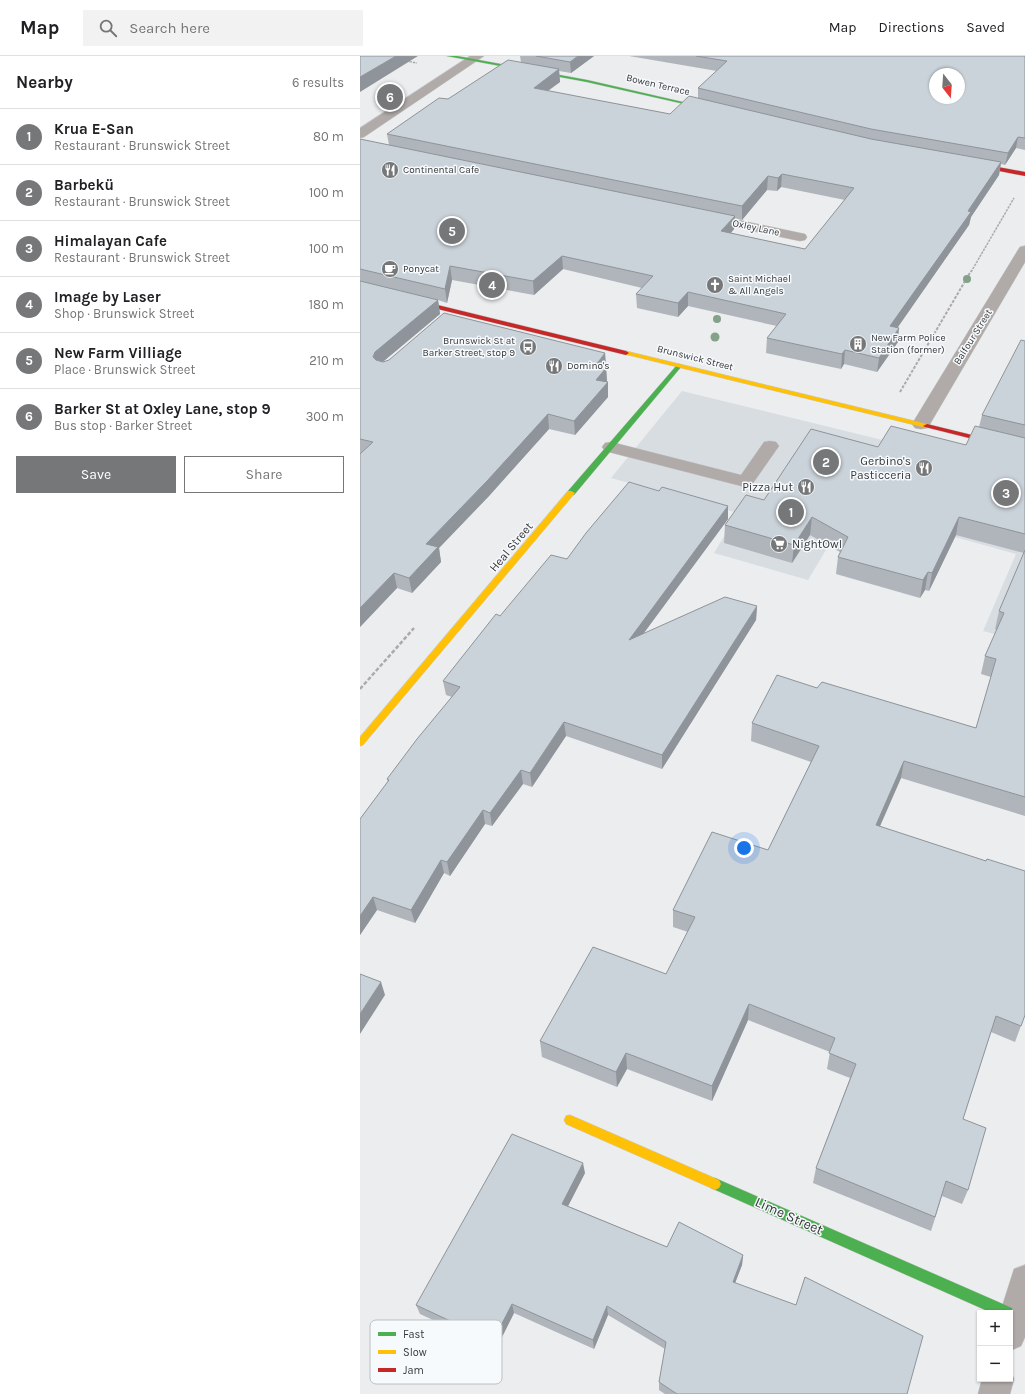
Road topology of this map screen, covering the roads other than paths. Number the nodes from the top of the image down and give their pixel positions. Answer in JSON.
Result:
{"nodes":[{"id":1,"x":449,"y":56,"type":"edge"},
{"id":2,"x":475,"y":58,"type":"edge"},
{"id":3,"x":717,"y":110,"type":"edge"},
{"id":4,"x":362,"y":142,"type":"edge"},
{"id":5,"x":958,"y":162,"type":"edge"},
{"id":6,"x":1025,"y":174,"type":"edge"},
{"id":7,"x":691,"y":214,"type":"edge"},
{"id":8,"x":800,"y":237,"type":"dead end"},
{"id":9,"x":1025,"y":250,"type":"edge"},
{"id":10,"x":360,"y":288,"type":"edge"},
{"id":11,"x":679,"y":366,"type":"junction"},
{"id":12,"x":921,"y":424,"type":"junction"},
{"id":13,"x":770,"y":446,"type":"dead end"},
{"id":14,"x":611,"y":447,"type":"junction"},
{"id":15,"x":1025,"y":450,"type":"edge"},
{"id":16,"x":360,"y":743,"type":"edge"},
{"id":17,"x":570,"y":1120,"type":"dead end"},
{"id":18,"x":1025,"y":1280,"type":"edge"},
{"id":19,"x":1014,"y":1320,"type":"edge"},
{"id":20,"x":997,"y":1382,"type":"edge"},
{"id":21,"x":994,"y":1394,"type":"edge"}],
"edges":[{"from":1,"to":2,"type":"street","name":"Bowen Terrace"},
{"from":2,"to":3,"type":"street","name":"Bowen Terrace"},
{"from":2,"to":4,"type":"street"},
{"from":5,"to":6,"type":"street"},
{"from":7,"to":8,"type":"street","name":"Oxley Lane"},
{"from":9,"to":12,"type":"street","name":"Balfour Street"},
{"from":10,"to":11,"type":"street","name":"Brunswick Street"},
{"from":11,"to":12,"type":"street","name":"Brunswick Street"},
{"from":11,"to":14,"type":"street","name":"Heal Street"},
{"from":12,"to":15,"type":"street","name":"Brunswick Street"},
{"from":13,"to":14,"type":"street"},
{"from":14,"to":16,"type":"street","name":"Heal Street"},
{"from":17,"to":19,"type":"street","name":"Lime Street"},
{"from":18,"to":19,"type":"street"},
{"from":20,"to":21,"type":"street"}]}
